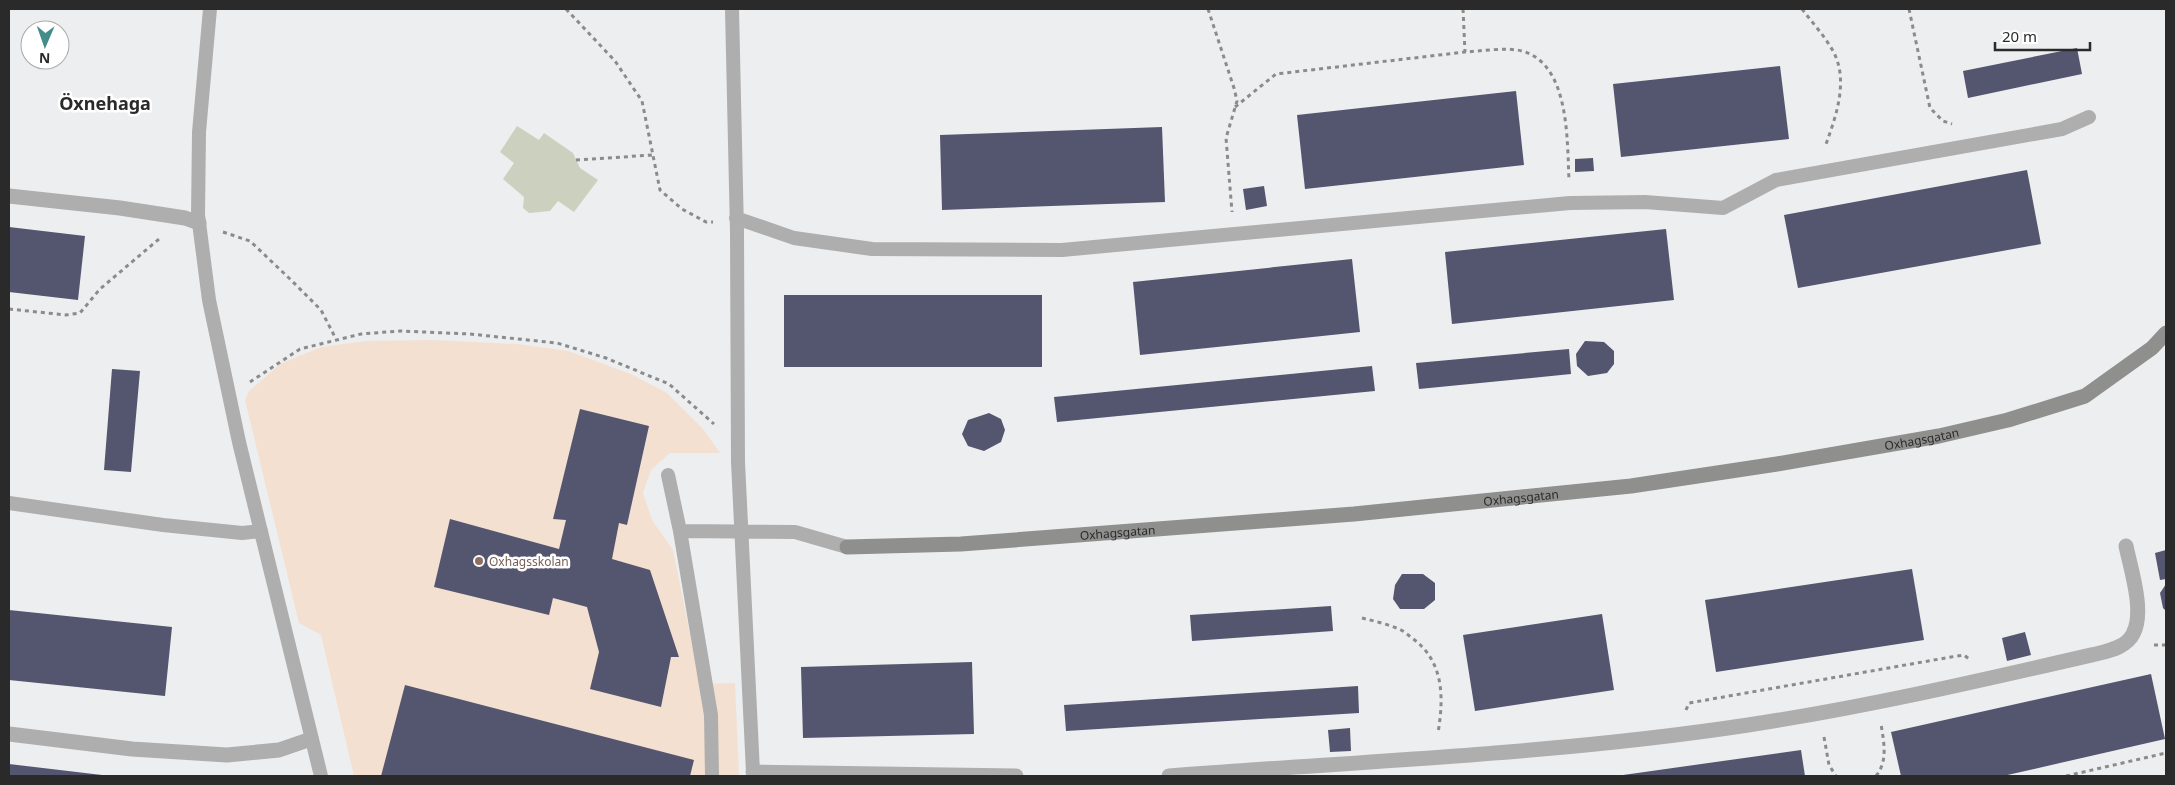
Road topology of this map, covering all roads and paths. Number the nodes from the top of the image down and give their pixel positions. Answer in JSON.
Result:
{"nodes":[{"id":1,"x":210,"y":9,"type":"edge"},
{"id":2,"x":566,"y":9,"type":"edge"},
{"id":3,"x":732,"y":9,"type":"edge"},
{"id":4,"x":1208,"y":9,"type":"edge"},
{"id":5,"x":1463,"y":9,"type":"edge"},
{"id":6,"x":1802,"y":9,"type":"edge"},
{"id":7,"x":1909,"y":9,"type":"edge"},
{"id":8,"x":1465,"y":52,"type":"junction"},
{"id":9,"x":1235,"y":107,"type":"junction"},
{"id":10,"x":2088,"y":117,"type":"dead end"},
{"id":11,"x":1969,"y":146,"type":"junction"},
{"id":12,"x":653,"y":155,"type":"junction"},
{"id":13,"x":576,"y":160,"type":"dead end"},
{"id":14,"x":1815,"y":173,"type":"junction"},
{"id":15,"x":9,"y":196,"type":"edge"},
{"id":16,"x":1570,"y":203,"type":"junction"},
{"id":17,"x":185,"y":218,"type":"junction"},
{"id":18,"x":736,"y":221,"type":"junction"},
{"id":19,"x":199,"y":223,"type":"junction"},
{"id":20,"x":1233,"y":235,"type":"junction"},
{"id":21,"x":9,"y":309,"type":"edge"},
{"id":22,"x":2166,"y":334,"type":"edge"},
{"id":23,"x":337,"y":340,"type":"junction"},
{"id":24,"x":230,"y":398,"type":"junction"},
{"id":25,"x":716,"y":426,"type":"dead end"},
{"id":26,"x":668,"y":475,"type":"dead end"},
{"id":27,"x":9,"y":503,"type":"edge"},
{"id":28,"x":261,"y":531,"type":"junction"},
{"id":29,"x":680,"y":531,"type":"junction"},
{"id":30,"x":741,"y":532,"type":"junction"},
{"id":31,"x":2126,"y":546,"type":"dead end"},
{"id":32,"x":847,"y":547,"type":"joint"},
{"id":33,"x":1362,"y":618,"type":"dead end"},
{"id":34,"x":1988,"y":679,"type":"junction"},
{"id":35,"x":1877,"y":703,"type":"junction"},
{"id":36,"x":1820,"y":713,"type":"junction"},
{"id":37,"x":9,"y":734,"type":"edge"},
{"id":38,"x":1683,"y":734,"type":"junction"},
{"id":39,"x":311,"y":739,"type":"junction"},
{"id":40,"x":2166,"y":753,"type":"edge"},
{"id":41,"x":1433,"y":758,"type":"junction"},
{"id":42,"x":753,"y":772,"type":"joint"},
{"id":43,"x":321,"y":776,"type":"edge"},
{"id":44,"x":712,"y":776,"type":"edge"},
{"id":45,"x":1016,"y":776,"type":"edge"},
{"id":46,"x":1170,"y":776,"type":"edge"},
{"id":47,"x":1836,"y":776,"type":"edge"},
{"id":48,"x":1876,"y":776,"type":"edge"},
{"id":49,"x":2066,"y":776,"type":"edge"}],
"edges":[{"from":1,"to":19,"type":"lane"},
{"from":2,"to":12,"type":"path"},
{"from":3,"to":18,"type":"lane"},
{"from":4,"to":9,"type":"path"},
{"from":5,"to":8,"type":"path"},
{"from":6,"to":14,"type":"path"},
{"from":7,"to":11,"type":"path"},
{"from":8,"to":9,"type":"path"},
{"from":8,"to":16,"type":"path"},
{"from":9,"to":20,"type":"path"},
{"from":10,"to":11,"type":"lane"},
{"from":11,"to":14,"type":"lane"},
{"from":12,"to":13,"type":"path"},
{"from":12,"to":18,"type":"path"},
{"from":14,"to":16,"type":"lane"},
{"from":15,"to":17,"type":"street"},
{"from":16,"to":20,"type":"lane"},
{"from":17,"to":19,"type":"street"},
{"from":17,"to":21,"type":"path"},
{"from":18,"to":20,"type":"lane"},
{"from":18,"to":30,"type":"lane"},
{"from":19,"to":23,"type":"path"},
{"from":19,"to":24,"type":"lane"},
{"from":22,"to":32,"type":"street","name":"Oxhagsgatan"},
{"from":23,"to":24,"type":"path"},
{"from":23,"to":25,"type":"path"},
{"from":24,"to":28,"type":"lane"},
{"from":26,"to":29,"type":"lane"},
{"from":27,"to":28,"type":"lane"},
{"from":28,"to":39,"type":"lane"},
{"from":29,"to":30,"type":"lane"},
{"from":29,"to":44,"type":"lane"},
{"from":30,"to":32,"type":"lane"},
{"from":30,"to":42,"type":"lane"},
{"from":31,"to":34,"type":"street"},
{"from":33,"to":41,"type":"path"},
{"from":34,"to":35,"type":"street"},
{"from":34,"to":38,"type":"path"},
{"from":35,"to":36,"type":"street"},
{"from":35,"to":48,"type":"path"},
{"from":36,"to":38,"type":"street"},
{"from":36,"to":47,"type":"path"},
{"from":37,"to":39,"type":"street"},
{"from":38,"to":41,"type":"street"},
{"from":39,"to":43,"type":"lane"},
{"from":40,"to":49,"type":"path"},
{"from":41,"to":46,"type":"street"},
{"from":42,"to":45,"type":"street"}]}
